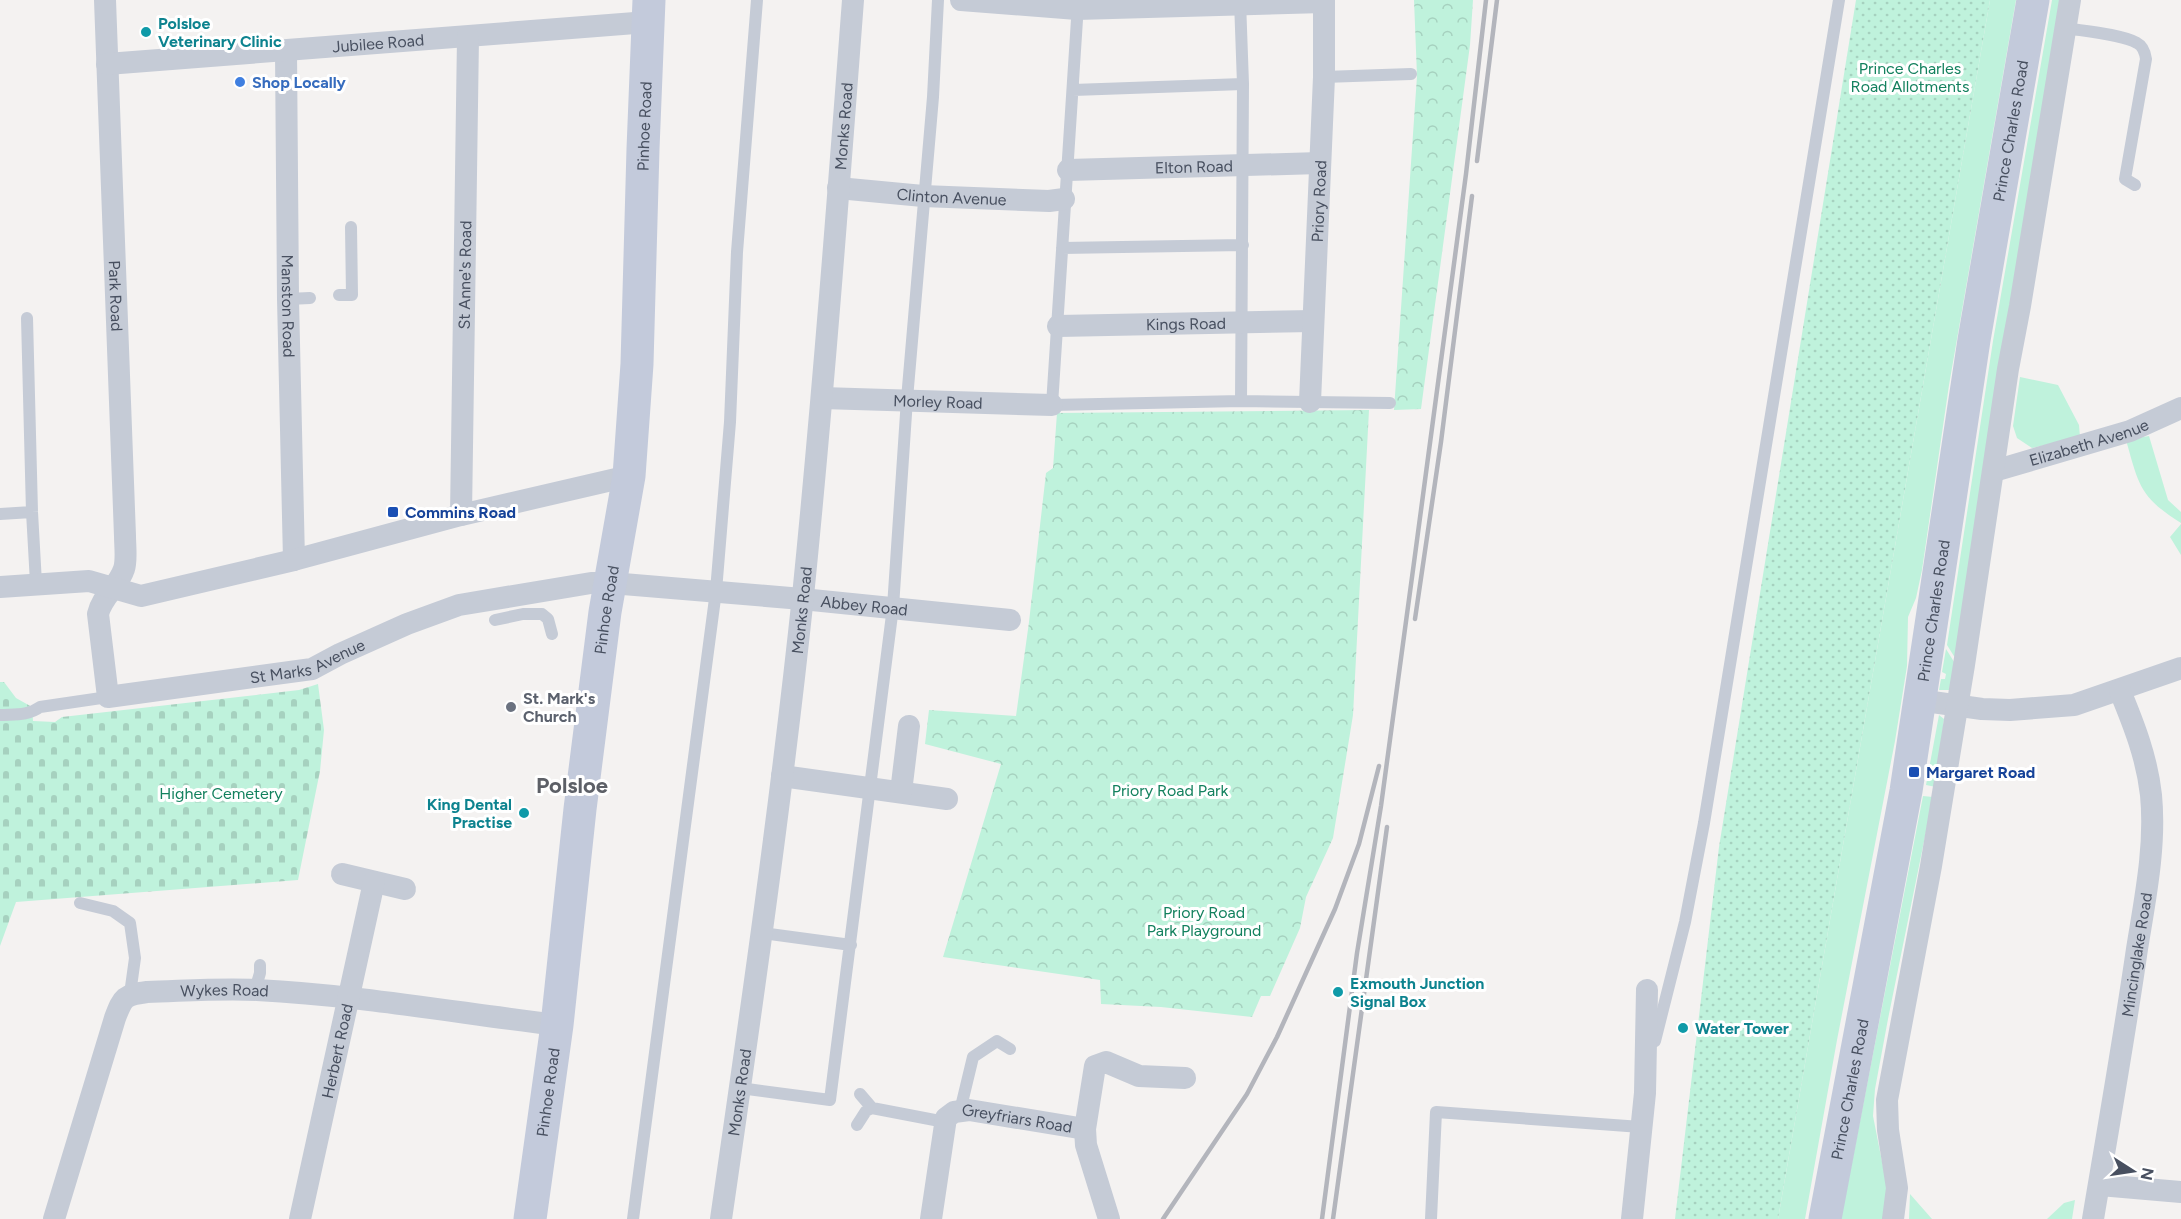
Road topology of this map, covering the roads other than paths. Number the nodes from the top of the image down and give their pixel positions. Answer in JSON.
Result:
{"nodes":[{"id":1,"x":105,"y":0,"type":"edge"},
{"id":2,"x":757,"y":0,"type":"edge"},
{"id":3,"x":853,"y":0,"type":"edge"},
{"id":4,"x":938,"y":0,"type":"edge"},
{"id":5,"x":961,"y":0,"type":"edge"},
{"id":6,"x":1839,"y":0,"type":"edge"},
{"id":7,"x":2033,"y":0,"type":"edge"},
{"id":8,"x":2070,"y":0,"type":"edge"},
{"id":9,"x":1324,"y":1,"type":"edge"},
{"id":10,"x":1240,"y":2,"type":"edge"},
{"id":11,"x":1078,"y":5,"type":"edge"},
{"id":12,"x":649,"y":11,"type":"edge"},
{"id":13,"x":2065,"y":28,"type":"junction"},
{"id":14,"x":468,"y":37,"type":"junction"},
{"id":15,"x":286,"y":51,"type":"junction"},
{"id":16,"x":106,"y":64,"type":"junction"},
{"id":17,"x":1411,"y":74,"type":"dead end"},
{"id":18,"x":1324,"y":77,"type":"junction"},
{"id":19,"x":1243,"y":84,"type":"junction"},
{"id":20,"x":1073,"y":90,"type":"junction"},
{"id":21,"x":1320,"y":163,"type":"junction"},
{"id":22,"x":1242,"y":166,"type":"junction"},
{"id":23,"x":1068,"y":170,"type":"junction"},
{"id":24,"x":2135,"y":185,"type":"dead end"},
{"id":25,"x":838,"y":188,"type":"junction"},
{"id":26,"x":923,"y":196,"type":"junction"},
{"id":27,"x":1064,"y":199,"type":"junction"},
{"id":28,"x":351,"y":227,"type":"dead end"},
{"id":29,"x":1243,"y":245,"type":"junction"},
{"id":30,"x":1062,"y":248,"type":"junction"},
{"id":31,"x":339,"y":295,"type":"dead end"},
{"id":32,"x":27,"y":318,"type":"dead end"},
{"id":33,"x":1313,"y":321,"type":"junction"},
{"id":34,"x":1241,"y":322,"type":"junction"},
{"id":35,"x":1058,"y":326,"type":"junction"},
{"id":36,"x":822,"y":398,"type":"junction"},
{"id":37,"x":907,"y":399,"type":"junction"},
{"id":38,"x":1240,"y":401,"type":"junction"},
{"id":39,"x":1310,"y":402,"type":"junction"},
{"id":40,"x":1390,"y":403,"type":"dead end"},
{"id":41,"x":1052,"y":405,"type":"junction"},
{"id":42,"x":2181,"y":408,"type":"edge"},
{"id":43,"x":1994,"y":471,"type":"junction"},
{"id":44,"x":629,"y":476,"type":"junction"},
{"id":45,"x":32,"y":512,"type":"junction"},
{"id":46,"x":0,"y":514,"type":"edge"},
{"id":47,"x":461,"y":514,"type":"junction"},
{"id":48,"x":294,"y":560,"type":"junction"},
{"id":49,"x":36,"y":584,"type":"junction"},
{"id":50,"x":0,"y":587,"type":"edge"},
{"id":51,"x":112,"y":588,"type":"junction"},
{"id":52,"x":716,"y":591,"type":"junction"},
{"id":53,"x":802,"y":599,"type":"junction"},
{"id":54,"x":522,"y":604,"type":"junction"},
{"id":55,"x":602,"y":608,"type":"junction"},
{"id":56,"x":893,"y":608,"type":"junction"},
{"id":57,"x":495,"y":620,"type":"dead end"},
{"id":58,"x":1010,"y":620,"type":"dead end"},
{"id":59,"x":552,"y":634,"type":"dead end"},
{"id":60,"x":2181,"y":668,"type":"edge"},
{"id":61,"x":2120,"y":691,"type":"junction"},
{"id":62,"x":108,"y":697,"type":"junction"},
{"id":63,"x":581,"y":699,"type":"dead end"},
{"id":64,"x":1918,"y":700,"type":"junction"},
{"id":65,"x":1958,"y":707,"type":"junction"},
{"id":66,"x":0,"y":715,"type":"edge"},
{"id":67,"x":909,"y":726,"type":"dead end"},
{"id":68,"x":782,"y":776,"type":"junction"},
{"id":69,"x":871,"y":788,"type":"junction"},
{"id":70,"x":901,"y":792,"type":"junction"},
{"id":71,"x":947,"y":799,"type":"dead end"},
{"id":72,"x":580,"y":809,"type":"junction"},
{"id":73,"x":342,"y":874,"type":"dead end"},
{"id":74,"x":374,"y":882,"type":"junction"},
{"id":75,"x":405,"y":889,"type":"dead end"},
{"id":76,"x":80,"y":903,"type":"dead end"},
{"id":77,"x":762,"y":933,"type":"junction"},
{"id":78,"x":851,"y":945,"type":"junction"},
{"id":79,"x":260,"y":965,"type":"dead end"},
{"id":80,"x":255,"y":990,"type":"junction"},
{"id":81,"x":1647,"y":990,"type":"dead end"},
{"id":82,"x":130,"y":994,"type":"junction"},
{"id":83,"x":349,"y":998,"type":"junction"},
{"id":84,"x":557,"y":1025,"type":"junction"},
{"id":85,"x":1010,"y":1049,"type":"dead end"},
{"id":86,"x":1185,"y":1078,"type":"dead end"},
{"id":87,"x":740,"y":1088,"type":"junction"},
{"id":88,"x":1645,"y":1093,"type":"junction"},
{"id":89,"x":860,"y":1094,"type":"dead end"},
{"id":90,"x":872,"y":1108,"type":"junction"},
{"id":91,"x":953,"y":1117,"type":"junction"},
{"id":92,"x":857,"y":1125,"type":"dead end"},
{"id":93,"x":1641,"y":1127,"type":"junction"},
{"id":94,"x":1085,"y":1129,"type":"junction"},
{"id":95,"x":2100,"y":1185,"type":"junction"},
{"id":96,"x":2181,"y":1192,"type":"edge"},
{"id":97,"x":54,"y":1219,"type":"edge"},
{"id":98,"x":300,"y":1219,"type":"edge"},
{"id":99,"x":530,"y":1219,"type":"edge"},
{"id":100,"x":633,"y":1219,"type":"edge"},
{"id":101,"x":721,"y":1219,"type":"edge"},
{"id":102,"x":931,"y":1219,"type":"edge"},
{"id":103,"x":1109,"y":1219,"type":"edge"},
{"id":104,"x":1431,"y":1219,"type":"edge"},
{"id":105,"x":1632,"y":1219,"type":"edge"},
{"id":106,"x":1825,"y":1219,"type":"edge"},
{"id":107,"x":1893,"y":1219,"type":"edge"},
{"id":108,"x":2093,"y":1219,"type":"edge"}],
"edges":[{"from":1,"to":16,"type":"street","name":"Park Road"},
{"from":2,"to":52,"type":"lane"},
{"from":3,"to":25,"type":"street","name":"Monks Road"},
{"from":4,"to":26,"type":"lane"},
{"from":5,"to":11,"type":"street"},
{"from":6,"to":88,"type":"lane"},
{"from":7,"to":64,"type":"street","name":"Prince Charles Road"},
{"from":8,"to":13,"type":"street"},
{"from":9,"to":10,"type":"street"},
{"from":9,"to":18,"type":"street","name":"Priory Road"},
{"from":10,"to":11,"type":"street"},
{"from":10,"to":19,"type":"lane"},
{"from":11,"to":20,"type":"lane"},
{"from":12,"to":14,"type":"street","name":"Jubilee Road"},
{"from":12,"to":44,"type":"street","name":"Pinhoe Road"},
{"from":13,"to":24,"type":"lane"},
{"from":13,"to":43,"type":"street"},
{"from":14,"to":15,"type":"street","name":"Jubilee Road"},
{"from":14,"to":47,"type":"street","name":"St Anne's Road"},
{"from":15,"to":16,"type":"street","name":"Jubilee Road"},
{"from":15,"to":48,"type":"street","name":"Manston Road"},
{"from":16,"to":51,"type":"street","name":"Park Road"},
{"from":17,"to":18,"type":"lane"},
{"from":18,"to":21,"type":"street","name":"Priory Road"},
{"from":19,"to":20,"type":"lane"},
{"from":19,"to":22,"type":"lane"},
{"from":20,"to":23,"type":"lane"},
{"from":21,"to":22,"type":"street","name":"Elton Road"},
{"from":21,"to":33,"type":"street","name":"Priory Road"},
{"from":22,"to":23,"type":"street","name":"Elton Road"},
{"from":22,"to":29,"type":"lane"},
{"from":23,"to":27,"type":"lane"},
{"from":25,"to":26,"type":"street","name":"Clinton Avenue"},
{"from":25,"to":36,"type":"street","name":"Monks Road"},
{"from":26,"to":27,"type":"street","name":"Clinton Avenue"},
{"from":26,"to":37,"type":"lane"},
{"from":27,"to":30,"type":"lane"},
{"from":28,"to":31,"type":"lane"},
{"from":29,"to":30,"type":"lane"},
{"from":29,"to":34,"type":"lane"},
{"from":30,"to":35,"type":"lane"},
{"from":32,"to":45,"type":"lane"},
{"from":33,"to":34,"type":"street","name":"Kings Road"},
{"from":33,"to":39,"type":"street","name":"Priory Road"},
{"from":34,"to":35,"type":"street","name":"Kings Road"},
{"from":34,"to":38,"type":"lane"},
{"from":35,"to":41,"type":"lane"},
{"from":36,"to":37,"type":"street","name":"Morley Road"},
{"from":36,"to":53,"type":"street","name":"Monks Road"},
{"from":37,"to":41,"type":"street","name":"Morley Road"},
{"from":37,"to":56,"type":"lane"},
{"from":38,"to":39,"type":"lane"},
{"from":38,"to":41,"type":"lane"},
{"from":39,"to":40,"type":"lane"},
{"from":42,"to":43,"type":"street","name":"Elizabeth Avenue"},
{"from":43,"to":65,"type":"street"},
{"from":44,"to":47,"type":"street"},
{"from":44,"to":55,"type":"street","name":"Pinhoe Road"},
{"from":45,"to":46,"type":"lane"},
{"from":45,"to":49,"type":"lane"},
{"from":47,"to":48,"type":"street"},
{"from":48,"to":51,"type":"street"},
{"from":49,"to":50,"type":"street"},
{"from":49,"to":51,"type":"street"},
{"from":51,"to":62,"type":"street"},
{"from":52,"to":53,"type":"street","name":"Abbey Road"},
{"from":52,"to":55,"type":"street","name":"Abbey Road"},
{"from":52,"to":100,"type":"lane"},
{"from":53,"to":56,"type":"street","name":"Abbey Road"},
{"from":53,"to":68,"type":"street","name":"Monks Road"},
{"from":54,"to":55,"type":"street","name":"St Marks Avenue"},
{"from":54,"to":57,"type":"lane"},
{"from":54,"to":59,"type":"lane"},
{"from":54,"to":62,"type":"street","name":"St Marks Avenue"},
{"from":55,"to":72,"type":"street","name":"Pinhoe Road"},
{"from":56,"to":58,"type":"street","name":"Abbey Road"},
{"from":56,"to":69,"type":"lane"},
{"from":60,"to":61,"type":"street"},
{"from":61,"to":65,"type":"street"},
{"from":61,"to":95,"type":"street","name":"Mincinglake Road"},
{"from":62,"to":66,"type":"lane"},
{"from":63,"to":72,"type":"lane"},
{"from":64,"to":65,"type":"street"},
{"from":64,"to":106,"type":"street","name":"Prince Charles Road"},
{"from":65,"to":107,"type":"street"},
{"from":67,"to":70,"type":"street"},
{"from":68,"to":69,"type":"street"},
{"from":68,"to":77,"type":"street","name":"Monks Road"},
{"from":69,"to":70,"type":"street"},
{"from":69,"to":78,"type":"lane"},
{"from":70,"to":71,"type":"street"},
{"from":72,"to":84,"type":"street","name":"Pinhoe Road"},
{"from":73,"to":74,"type":"street"},
{"from":74,"to":75,"type":"street"},
{"from":74,"to":83,"type":"street","name":"Herbert Road"},
{"from":76,"to":82,"type":"lane"},
{"from":77,"to":78,"type":"lane"},
{"from":77,"to":87,"type":"street","name":"Monks Road"},
{"from":78,"to":87,"type":"lane"},
{"from":79,"to":80,"type":"lane"},
{"from":80,"to":82,"type":"street","name":"Wykes Road"},
{"from":80,"to":83,"type":"street","name":"Wykes Road"},
{"from":81,"to":88,"type":"street"},
{"from":82,"to":97,"type":"street"},
{"from":83,"to":84,"type":"street","name":"Wykes Road"},
{"from":83,"to":98,"type":"street","name":"Herbert Road"},
{"from":84,"to":99,"type":"street","name":"Pinhoe Road"},
{"from":85,"to":91,"type":"lane"},
{"from":86,"to":94,"type":"street","name":"Greyfriars Road"},
{"from":87,"to":101,"type":"street","name":"Monks Road"},
{"from":88,"to":93,"type":"street"},
{"from":89,"to":90,"type":"lane"},
{"from":90,"to":91,"type":"lane"},
{"from":90,"to":92,"type":"lane"},
{"from":91,"to":94,"type":"street","name":"Greyfriars Road"},
{"from":91,"to":102,"type":"street","name":"Greyfriars Road"},
{"from":93,"to":104,"type":"lane"},
{"from":93,"to":105,"type":"street"},
{"from":94,"to":103,"type":"street","name":"Greyfriars Road"},
{"from":95,"to":96,"type":"street"},
{"from":95,"to":108,"type":"street","name":"Mincinglake Road"}]}
